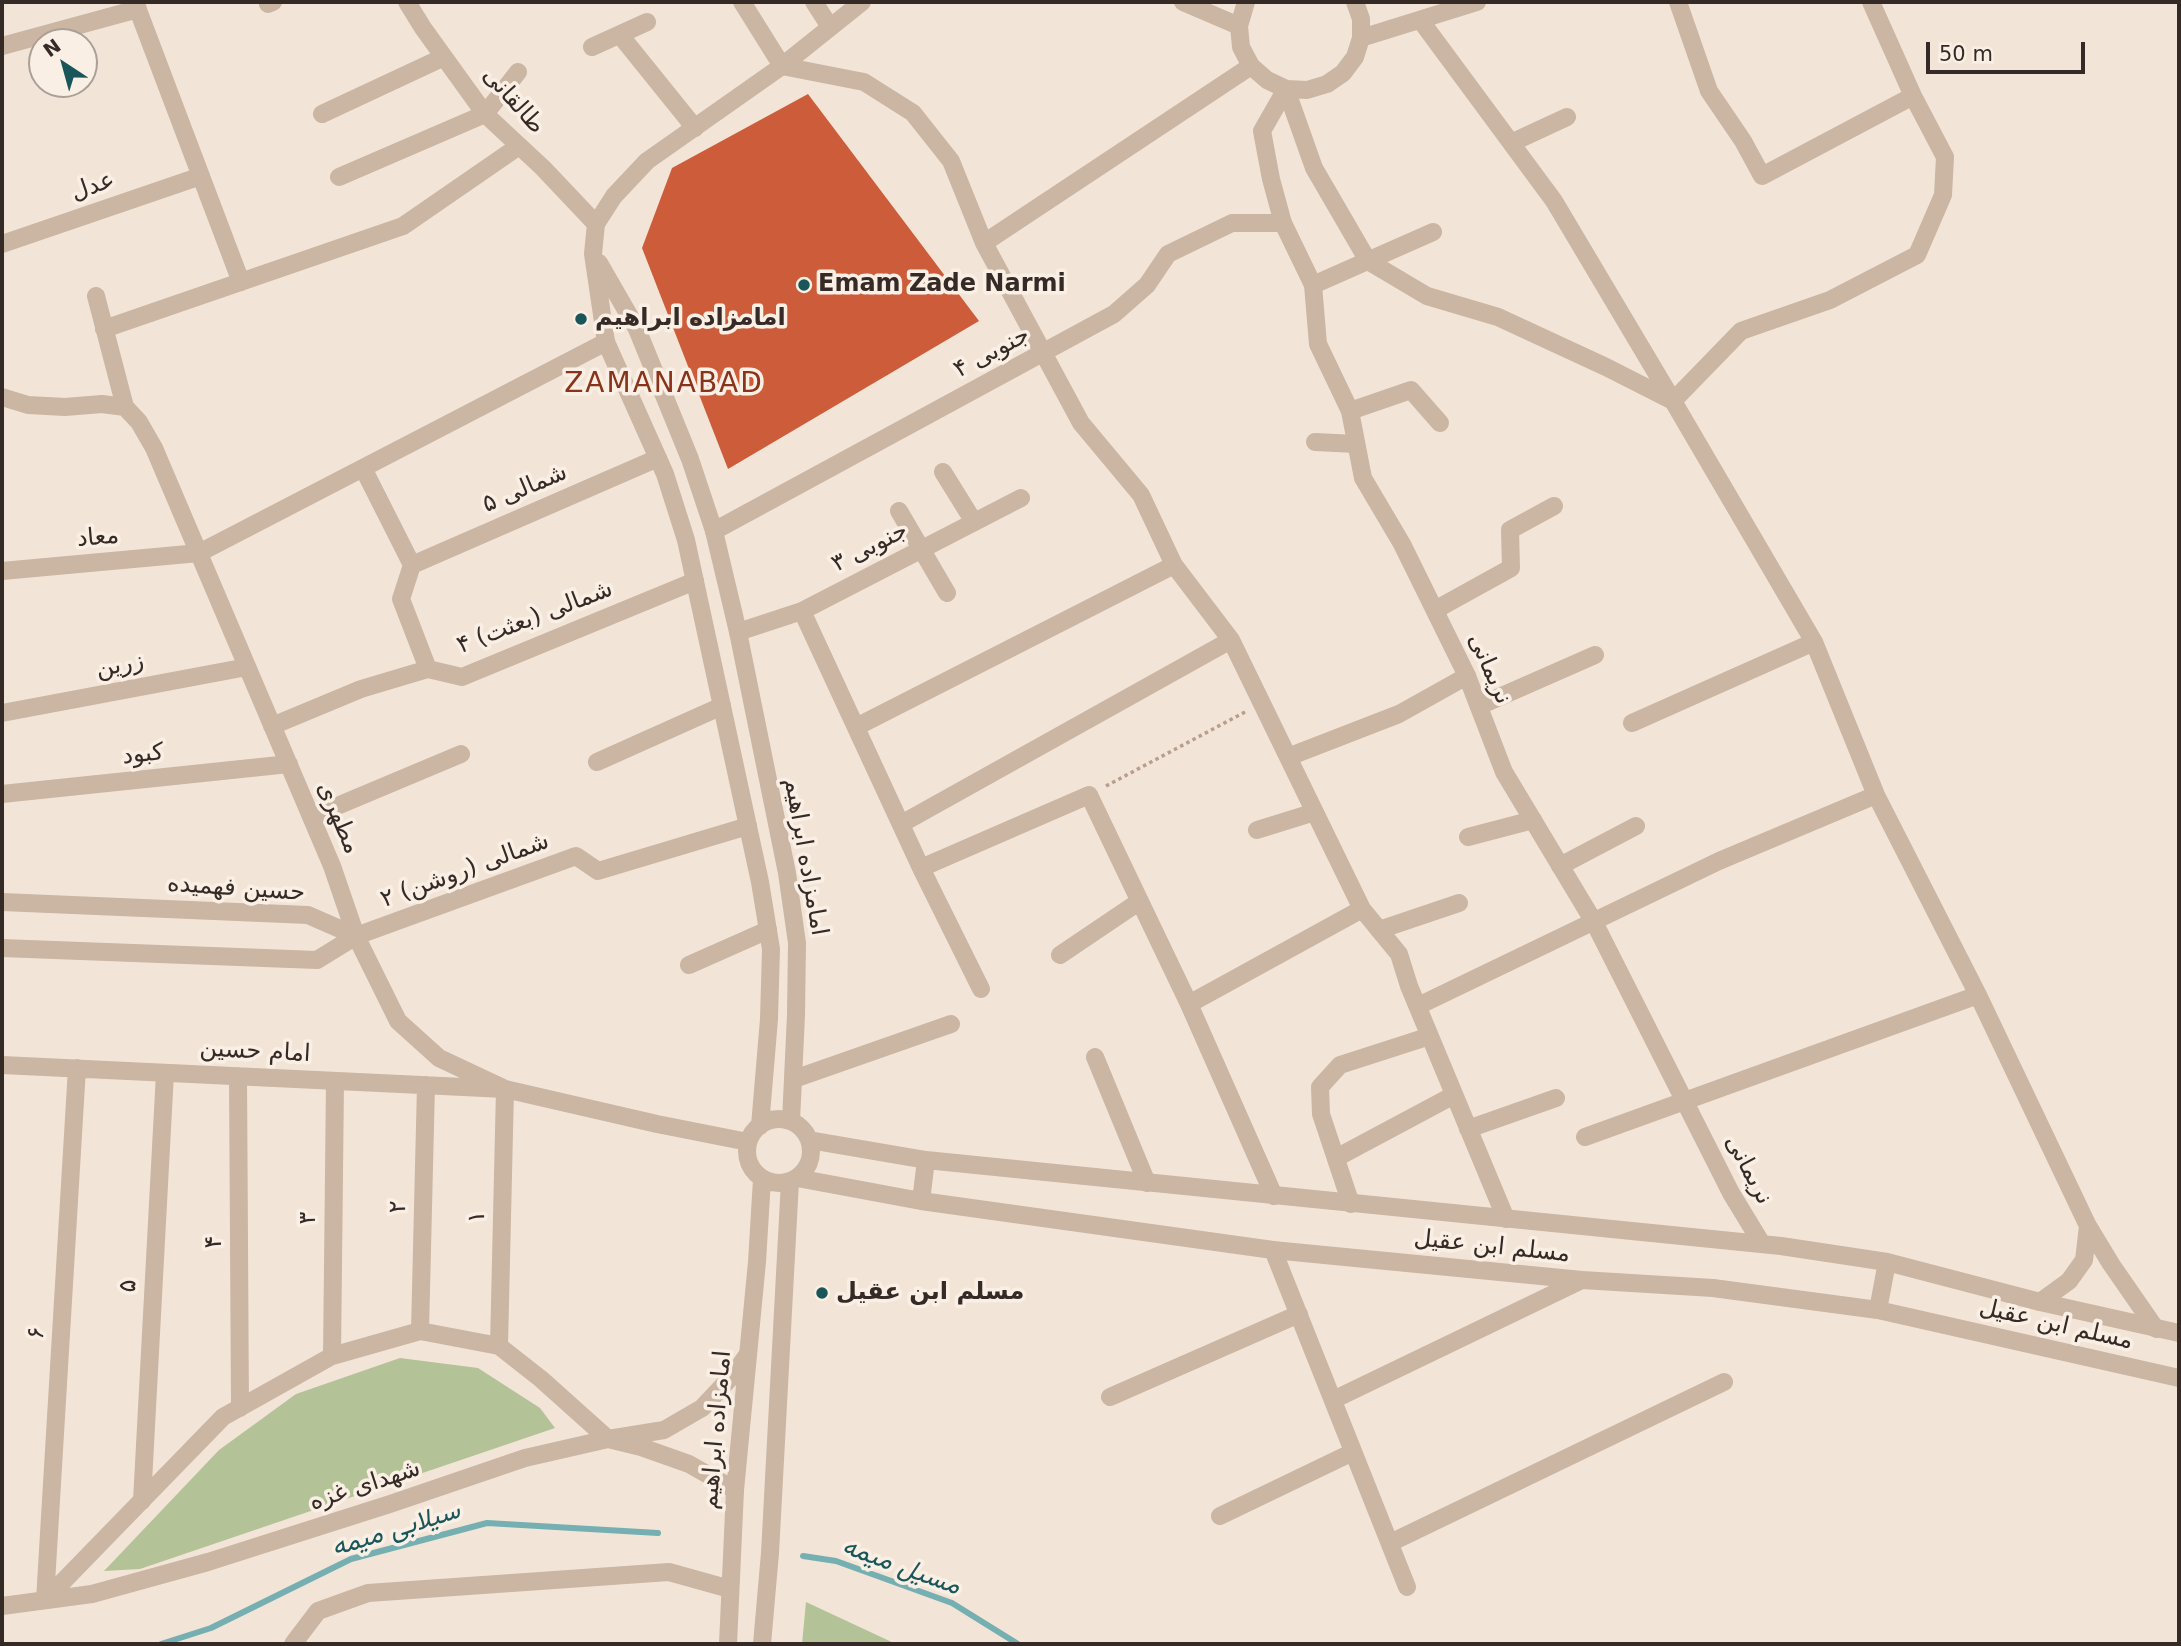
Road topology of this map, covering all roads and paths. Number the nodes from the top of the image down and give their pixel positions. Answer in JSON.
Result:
{"nodes":[{"id":1,"x":743,"y":2,"type":"edge"},
{"id":2,"x":814,"y":2,"type":"edge"},
{"id":3,"x":862,"y":2,"type":"edge"},
{"id":4,"x":1183,"y":2,"type":"edge"},
{"id":5,"x":1246,"y":2,"type":"edge"},
{"id":6,"x":1355,"y":2,"type":"edge"},
{"id":7,"x":1477,"y":2,"type":"edge"},
{"id":8,"x":1678,"y":2,"type":"edge"},
{"id":9,"x":1871,"y":2,"type":"edge"},
{"id":10,"x":413,"y":4,"type":"edge"},
{"id":11,"x":137,"y":6,"type":"edge"},
{"id":12,"x":1421,"y":21,"type":"junction"},
{"id":13,"x":647,"y":22,"type":"dead end"},
{"id":14,"x":1239,"y":26,"type":"junction"},
{"id":15,"x":830,"y":27,"type":"junction"},
{"id":16,"x":620,"y":35,"type":"junction"},
{"id":17,"x":1361,"y":38,"type":"junction"},
{"id":18,"x":2,"y":46,"type":"edge"},
{"id":19,"x":592,"y":47,"type":"dead end"},
{"id":20,"x":444,"y":57,"type":"junction"},
{"id":21,"x":782,"y":66,"type":"junction"},
{"id":22,"x":1251,"y":66,"type":"junction"},
{"id":23,"x":518,"y":72,"type":"dead end"},
{"id":24,"x":1286,"y":89,"type":"junction"},
{"id":25,"x":1913,"y":96,"type":"junction"},
{"id":26,"x":322,"y":114,"type":"dead end"},
{"id":27,"x":485,"y":114,"type":"junction"},
{"id":28,"x":1567,"y":117,"type":"dead end"},
{"id":29,"x":695,"y":128,"type":"junction"},
{"id":30,"x":1511,"y":143,"type":"junction"},
{"id":31,"x":519,"y":146,"type":"junction"},
{"id":32,"x":201,"y":176,"type":"junction"},
{"id":33,"x":339,"y":177,"type":"dead end"},
{"id":34,"x":1283,"y":223,"type":"junction"},
{"id":35,"x":596,"y":224,"type":"junction"},
{"id":36,"x":1433,"y":232,"type":"dead end"},
{"id":37,"x":984,"y":243,"type":"junction"},
{"id":38,"x":2,"y":244,"type":"edge"},
{"id":39,"x":593,"y":254,"type":"junction"},
{"id":40,"x":1368,"y":261,"type":"junction"},
{"id":41,"x":241,"y":282,"type":"junction"},
{"id":42,"x":1313,"y":285,"type":"junction"},
{"id":43,"x":96,"y":296,"type":"dead end"},
{"id":44,"x":104,"y":329,"type":"junction"},
{"id":45,"x":606,"y":342,"type":"junction"},
{"id":46,"x":1044,"y":353,"type":"junction"},
{"id":47,"x":2,"y":397,"type":"edge"},
{"id":48,"x":1673,"y":401,"type":"junction"},
{"id":49,"x":125,"y":407,"type":"junction"},
{"id":50,"x":1350,"y":411,"type":"junction"},
{"id":51,"x":1440,"y":423,"type":"dead end"},
{"id":52,"x":1315,"y":442,"type":"dead end"},
{"id":53,"x":1356,"y":444,"type":"junction"},
{"id":54,"x":658,"y":458,"type":"junction"},
{"id":55,"x":362,"y":468,"type":"junction"},
{"id":56,"x":943,"y":472,"type":"dead end"},
{"id":57,"x":1021,"y":498,"type":"dead end"},
{"id":58,"x":1554,"y":506,"type":"dead end"},
{"id":59,"x":899,"y":511,"type":"dead end"},
{"id":60,"x":974,"y":522,"type":"junction"},
{"id":61,"x":714,"y":531,"type":"junction"},
{"id":62,"x":922,"y":549,"type":"junction"},
{"id":63,"x":199,"y":553,"type":"junction"},
{"id":64,"x":412,"y":565,"type":"junction"},
{"id":65,"x":1174,"y":565,"type":"junction"},
{"id":66,"x":2,"y":571,"type":"edge"},
{"id":67,"x":695,"y":581,"type":"junction"},
{"id":68,"x":947,"y":593,"type":"dead end"},
{"id":69,"x":1435,"y":610,"type":"junction"},
{"id":70,"x":802,"y":611,"type":"junction"},
{"id":71,"x":738,"y":632,"type":"junction"},
{"id":72,"x":1231,"y":640,"type":"junction"},
{"id":73,"x":1814,"y":642,"type":"junction"},
{"id":74,"x":1595,"y":654,"type":"dead end"},
{"id":75,"x":247,"y":667,"type":"junction"},
{"id":76,"x":428,"y":669,"type":"junction"},
{"id":77,"x":1467,"y":676,"type":"junction"},
{"id":78,"x":1262,"y":703,"type":"junction"},
{"id":79,"x":722,"y":706,"type":"junction"},
{"id":80,"x":1479,"y":706,"type":"junction"},
{"id":81,"x":2,"y":713,"type":"edge"},
{"id":82,"x":1632,"y":723,"type":"dead end"},
{"id":83,"x":272,"y":726,"type":"junction"},
{"id":84,"x":856,"y":727,"type":"junction"},
{"id":85,"x":461,"y":754,"type":"dead end"},
{"id":86,"x":1288,"y":757,"type":"junction"},
{"id":87,"x":597,"y":762,"type":"dead end"},
{"id":88,"x":289,"y":764,"type":"junction"},
{"id":89,"x":2,"y":794,"type":"edge"},
{"id":90,"x":1876,"y":794,"type":"junction"},
{"id":91,"x":1089,"y":795,"type":"junction"},
{"id":92,"x":1315,"y":812,"type":"junction"},
{"id":93,"x":311,"y":817,"type":"junction"},
{"id":94,"x":1533,"y":820,"type":"junction"},
{"id":95,"x":901,"y":824,"type":"junction"},
{"id":96,"x":748,"y":826,"type":"junction"},
{"id":97,"x":1636,"y":826,"type":"dead end"},
{"id":98,"x":1257,"y":830,"type":"dead end"},
{"id":99,"x":1468,"y":837,"type":"dead end"},
{"id":100,"x":1560,"y":866,"type":"junction"},
{"id":101,"x":921,"y":868,"type":"junction"},
{"id":102,"x":1140,"y":901,"type":"junction"},
{"id":103,"x":2,"y":902,"type":"edge"},
{"id":104,"x":1459,"y":903,"type":"dead end"},
{"id":105,"x":1362,"y":909,"type":"junction"},
{"id":106,"x":1594,"y":922,"type":"junction"},
{"id":107,"x":768,"y":930,"type":"junction"},
{"id":108,"x":1379,"y":930,"type":"junction"},
{"id":109,"x":356,"y":936,"type":"junction"},
{"id":110,"x":2,"y":948,"type":"edge"},
{"id":111,"x":1060,"y":955,"type":"dead end"},
{"id":112,"x":689,"y":965,"type":"dead end"},
{"id":113,"x":981,"y":989,"type":"dead end"},
{"id":114,"x":1978,"y":995,"type":"junction"},
{"id":115,"x":1189,"y":1004,"type":"junction"},
{"id":116,"x":1418,"y":1006,"type":"junction"},
{"id":117,"x":951,"y":1024,"type":"dead end"},
{"id":118,"x":1430,"y":1036,"type":"junction"},
{"id":119,"x":1095,"y":1057,"type":"dead end"},
{"id":120,"x":2,"y":1065,"type":"edge"},
{"id":121,"x":77,"y":1068,"type":"junction"},
{"id":122,"x":165,"y":1073,"type":"junction"},
{"id":123,"x":238,"y":1076,"type":"junction"},
{"id":124,"x":794,"y":1079,"type":"junction"},
{"id":125,"x":335,"y":1081,"type":"junction"},
{"id":126,"x":426,"y":1085,"type":"junction"},
{"id":127,"x":505,"y":1089,"type":"junction"},
{"id":128,"x":1454,"y":1095,"type":"junction"},
{"id":129,"x":1556,"y":1098,"type":"dead end"},
{"id":130,"x":1685,"y":1102,"type":"junction"},
{"id":131,"x":791,"y":1121,"type":"junction"},
{"id":132,"x":760,"y":1126,"type":"junction"},
{"id":133,"x":1468,"y":1129,"type":"junction"},
{"id":134,"x":1585,"y":1137,"type":"dead end"},
{"id":135,"x":810,"y":1140,"type":"junction"},
{"id":136,"x":748,"y":1142,"type":"junction"},
{"id":137,"x":1336,"y":1158,"type":"junction"},
{"id":138,"x":926,"y":1160,"type":"junction"},
{"id":139,"x":762,"y":1179,"type":"junction"},
{"id":140,"x":794,"y":1179,"type":"junction"},
{"id":141,"x":1147,"y":1183,"type":"junction"},
{"id":142,"x":1274,"y":1196,"type":"junction"},
{"id":143,"x":921,"y":1200,"type":"junction"},
{"id":144,"x":1351,"y":1204,"type":"junction"},
{"id":145,"x":1506,"y":1219,"type":"junction"},
{"id":146,"x":2088,"y":1226,"type":"junction"},
{"id":147,"x":1762,"y":1244,"type":"junction"},
{"id":148,"x":1273,"y":1250,"type":"junction"},
{"id":149,"x":1887,"y":1262,"type":"junction"},
{"id":150,"x":1582,"y":1280,"type":"junction"},
{"id":151,"x":2040,"y":1302,"type":"junction"},
{"id":152,"x":1878,"y":1310,"type":"junction"},
{"id":153,"x":1299,"y":1314,"type":"junction"},
{"id":154,"x":2157,"y":1329,"type":"junction"},
{"id":155,"x":420,"y":1331,"type":"junction"},
{"id":156,"x":2179,"y":1333,"type":"edge"},
{"id":157,"x":499,"y":1346,"type":"junction"},
{"id":158,"x":748,"y":1354,"type":"junction"},
{"id":159,"x":332,"y":1356,"type":"junction"},
{"id":160,"x":2179,"y":1378,"type":"edge"},
{"id":161,"x":1724,"y":1382,"type":"dead end"},
{"id":162,"x":1110,"y":1397,"type":"dead end"},
{"id":163,"x":1333,"y":1399,"type":"junction"},
{"id":164,"x":240,"y":1408,"type":"junction"},
{"id":165,"x":608,"y":1439,"type":"junction"},
{"id":166,"x":1353,"y":1451,"type":"junction"},
{"id":167,"x":735,"y":1490,"type":"junction"},
{"id":168,"x":142,"y":1501,"type":"junction"},
{"id":169,"x":1220,"y":1516,"type":"dead end"},
{"id":170,"x":1390,"y":1543,"type":"junction"},
{"id":171,"x":1407,"y":1587,"type":"dead end"},
{"id":172,"x":730,"y":1589,"type":"junction"},
{"id":173,"x":45,"y":1600,"type":"junction"},
{"id":174,"x":2,"y":1606,"type":"edge"},
{"id":175,"x":293,"y":1644,"type":"edge"},
{"id":176,"x":728,"y":1644,"type":"edge"},
{"id":177,"x":762,"y":1644,"type":"edge"}],
"edges":[{"from":1,"to":21,"type":"street"},
{"from":2,"to":15,"type":"street"},
{"from":3,"to":15,"type":"street","name":"امامزاده ابراهیم"},
{"from":4,"to":14,"type":"street"},
{"from":5,"to":14,"type":"street"},
{"from":6,"to":17,"type":"street"},
{"from":7,"to":12,"type":"street"},
{"from":8,"to":25,"type":"street"},
{"from":9,"to":25,"type":"street"},
{"from":10,"to":20,"type":"street","name":"طالقانی"},
{"from":11,"to":18,"type":"street"},
{"from":11,"to":32,"type":"street"},
{"from":12,"to":17,"type":"street"},
{"from":12,"to":30,"type":"street"},
{"from":13,"to":16,"type":"street"},
{"from":14,"to":22,"type":"street"},
{"from":15,"to":21,"type":"street","name":"امامزاده ابراهیم"},
{"from":16,"to":19,"type":"street"},
{"from":16,"to":29,"type":"street"},
{"from":17,"to":24,"type":"street"},
{"from":20,"to":26,"type":"street"},
{"from":20,"to":27,"type":"street","name":"طالقانی"},
{"from":21,"to":29,"type":"street","name":"امامزاده ابراهیم"},
{"from":21,"to":37,"type":"street"},
{"from":22,"to":24,"type":"street"},
{"from":22,"to":37,"type":"street"},
{"from":23,"to":27,"type":"street"},
{"from":24,"to":34,"type":"street","name":"نریمانی"},
{"from":24,"to":40,"type":"street"},
{"from":25,"to":48,"type":"street"},
{"from":27,"to":31,"type":"street","name":"طالقانی"},
{"from":27,"to":33,"type":"street"},
{"from":28,"to":30,"type":"street"},
{"from":29,"to":35,"type":"street","name":"امامزاده ابراهیم"},
{"from":30,"to":48,"type":"street"},
{"from":31,"to":35,"type":"street","name":"طالقانی"},
{"from":31,"to":41,"type":"street"},
{"from":32,"to":38,"type":"street","name":"عدل"},
{"from":32,"to":41,"type":"street"},
{"from":34,"to":42,"type":"street","name":"نریمانی"},
{"from":34,"to":46,"type":"street","name":"۴ جنوبی"},
{"from":35,"to":39,"type":"street","name":"امامزاده ابراهیم"},
{"from":36,"to":40,"type":"street"},
{"from":37,"to":46,"type":"street"},
{"from":39,"to":45,"type":"street","name":"امامزاده ابراهیم"},
{"from":39,"to":61,"type":"street","name":"امامزاده ابراهیم"},
{"from":40,"to":42,"type":"street"},
{"from":40,"to":48,"type":"street"},
{"from":41,"to":44,"type":"street"},
{"from":42,"to":50,"type":"street","name":"نریمانی"},
{"from":43,"to":44,"type":"street"},
{"from":44,"to":49,"type":"street"},
{"from":45,"to":54,"type":"street","name":"امامزاده ابراهیم"},
{"from":45,"to":55,"type":"street"},
{"from":46,"to":61,"type":"street","name":"۴ جنوبی"},
{"from":46,"to":65,"type":"street"},
{"from":47,"to":49,"type":"street"},
{"from":48,"to":73,"type":"street"},
{"from":49,"to":63,"type":"street","name":"مطهری"},
{"from":50,"to":51,"type":"street"},
{"from":50,"to":53,"type":"street","name":"نریمانی"},
{"from":52,"to":53,"type":"street"},
{"from":53,"to":69,"type":"street","name":"نریمانی"},
{"from":54,"to":64,"type":"street","name":"۵ شمالی"},
{"from":54,"to":67,"type":"street","name":"امامزاده ابراهیم"},
{"from":55,"to":63,"type":"street"},
{"from":55,"to":64,"type":"street"},
{"from":56,"to":60,"type":"street"},
{"from":57,"to":60,"type":"street","name":"۳ جنوبی"},
{"from":58,"to":69,"type":"street"},
{"from":59,"to":62,"type":"street"},
{"from":60,"to":62,"type":"street","name":"۳ جنوبی"},
{"from":61,"to":71,"type":"street","name":"امامزاده ابراهیم"},
{"from":62,"to":68,"type":"street"},
{"from":62,"to":70,"type":"street","name":"۳ جنوبی"},
{"from":63,"to":66,"type":"street","name":"معاد"},
{"from":63,"to":75,"type":"street","name":"مطهری"},
{"from":64,"to":76,"type":"street"},
{"from":65,"to":72,"type":"street"},
{"from":65,"to":84,"type":"street"},
{"from":67,"to":76,"type":"street","name":"۴ شمالی (بعثت)"},
{"from":67,"to":79,"type":"street","name":"امامزاده ابراهیم"},
{"from":69,"to":77,"type":"street","name":"نریمانی"},
{"from":70,"to":71,"type":"street","name":"۳ جنوبی"},
{"from":70,"to":84,"type":"street"},
{"from":71,"to":124,"type":"street","name":"امامزاده ابراهیم"},
{"from":72,"to":78,"type":"street"},
{"from":72,"to":95,"type":"street"},
{"from":73,"to":82,"type":"street"},
{"from":73,"to":90,"type":"street"},
{"from":74,"to":80,"type":"street"},
{"from":75,"to":81,"type":"street","name":"زرین"},
{"from":75,"to":83,"type":"street","name":"مطهری"},
{"from":76,"to":83,"type":"street","name":"۴ شمالی (بعثت)"},
{"from":77,"to":80,"type":"street","name":"نریمانی"},
{"from":77,"to":86,"type":"street"},
{"from":78,"to":86,"type":"street"},
{"from":78,"to":91,"type":"path"},
{"from":79,"to":87,"type":"street"},
{"from":79,"to":96,"type":"street","name":"امامزاده ابراهیم"},
{"from":80,"to":94,"type":"street","name":"نریمانی"},
{"from":83,"to":88,"type":"street","name":"مطهری"},
{"from":84,"to":95,"type":"street"},
{"from":85,"to":93,"type":"street"},
{"from":86,"to":92,"type":"street"},
{"from":88,"to":89,"type":"street","name":"کبود"},
{"from":88,"to":93,"type":"street","name":"مطهری"},
{"from":90,"to":106,"type":"street"},
{"from":90,"to":114,"type":"street"},
{"from":91,"to":101,"type":"street"},
{"from":91,"to":102,"type":"street"},
{"from":92,"to":98,"type":"street"},
{"from":92,"to":105,"type":"street"},
{"from":93,"to":109,"type":"street","name":"مطهری"},
{"from":94,"to":99,"type":"street"},
{"from":94,"to":100,"type":"street","name":"نریمانی"},
{"from":95,"to":101,"type":"street"},
{"from":96,"to":107,"type":"street","name":"امامزاده ابراهیم"},
{"from":96,"to":109,"type":"street","name":"۲ شمالی (روشن)"},
{"from":97,"to":100,"type":"street"},
{"from":100,"to":106,"type":"street","name":"نریمانی"},
{"from":101,"to":113,"type":"street"},
{"from":102,"to":111,"type":"street"},
{"from":102,"to":115,"type":"street"},
{"from":103,"to":109,"type":"street","name":"حسین فهمیده"},
{"from":104,"to":108,"type":"street"},
{"from":105,"to":108,"type":"street"},
{"from":105,"to":115,"type":"street"},
{"from":106,"to":116,"type":"street"},
{"from":106,"to":130,"type":"street","name":"نریمانی"},
{"from":107,"to":112,"type":"street"},
{"from":107,"to":132,"type":"street","name":"امامزاده ابراهیم"},
{"from":108,"to":116,"type":"street"},
{"from":109,"to":110,"type":"street"},
{"from":109,"to":127,"type":"street","name":"مطهری"},
{"from":114,"to":130,"type":"street"},
{"from":114,"to":146,"type":"street"},
{"from":115,"to":142,"type":"street"},
{"from":116,"to":118,"type":"street"},
{"from":117,"to":124,"type":"street"},
{"from":118,"to":128,"type":"street"},
{"from":118,"to":137,"type":"street"},
{"from":119,"to":141,"type":"street"},
{"from":120,"to":121,"type":"street","name":"امام حسین"},
{"from":121,"to":122,"type":"street","name":"امام حسین"},
{"from":121,"to":173,"type":"street","name":"۶"},
{"from":122,"to":123,"type":"street","name":"امام حسین"},
{"from":122,"to":168,"type":"street","name":"۵"},
{"from":123,"to":125,"type":"street","name":"امام حسین"},
{"from":123,"to":164,"type":"street","name":"۴"},
{"from":124,"to":131,"type":"street","name":"امامزاده ابراهیم"},
{"from":125,"to":126,"type":"street","name":"امام حسین"},
{"from":125,"to":159,"type":"street","name":"۳"},
{"from":126,"to":127,"type":"street","name":"امام حسین"},
{"from":126,"to":155,"type":"street","name":"۲"},
{"from":127,"to":136,"type":"street","name":"مطهری"},
{"from":127,"to":157,"type":"street","name":"۱"},
{"from":128,"to":133,"type":"street"},
{"from":128,"to":137,"type":"street"},
{"from":129,"to":133,"type":"street"},
{"from":130,"to":134,"type":"street"},
{"from":130,"to":147,"type":"street","name":"نریمانی"},
{"from":131,"to":132,"type":"street"},
{"from":131,"to":135,"type":"street"},
{"from":132,"to":136,"type":"street"},
{"from":133,"to":145,"type":"street"},
{"from":135,"to":138,"type":"street","name":"مسلم ابن عقیل"},
{"from":135,"to":140,"type":"street"},
{"from":136,"to":139,"type":"street"},
{"from":137,"to":144,"type":"street"},
{"from":138,"to":141,"type":"street","name":"مسلم ابن عقیل"},
{"from":138,"to":143,"type":"street"},
{"from":139,"to":140,"type":"street"},
{"from":139,"to":158,"type":"street","name":"امامزاده ابراهیم"},
{"from":140,"to":143,"type":"street","name":"مسلم ابن عقیل"},
{"from":140,"to":177,"type":"street"},
{"from":141,"to":142,"type":"street","name":"مسلم ابن عقیل"},
{"from":142,"to":144,"type":"street","name":"مسلم ابن عقیل"},
{"from":143,"to":148,"type":"street","name":"مسلم ابن عقیل"},
{"from":144,"to":145,"type":"street","name":"مسلم ابن عقیل"},
{"from":145,"to":147,"type":"street","name":"مسلم ابن عقیل"},
{"from":146,"to":151,"type":"street"},
{"from":146,"to":154,"type":"street"},
{"from":147,"to":149,"type":"street","name":"مسلم ابن عقیل"},
{"from":148,"to":150,"type":"street","name":"مسلم ابن عقیل"},
{"from":148,"to":153,"type":"street"},
{"from":149,"to":151,"type":"street","name":"مسلم ابن عقیل"},
{"from":149,"to":152,"type":"street"},
{"from":150,"to":152,"type":"street","name":"مسلم ابن عقیل"},
{"from":150,"to":163,"type":"street"},
{"from":151,"to":154,"type":"street","name":"مسلم ابن عقیل"},
{"from":152,"to":160,"type":"street","name":"مسلم ابن عقیل"},
{"from":153,"to":162,"type":"street"},
{"from":153,"to":163,"type":"street"},
{"from":154,"to":156,"type":"street","name":"مسلم ابن عقیل"},
{"from":155,"to":157,"type":"street"},
{"from":155,"to":159,"type":"street"},
{"from":157,"to":165,"type":"street"},
{"from":158,"to":165,"type":"street"},
{"from":158,"to":167,"type":"street","name":"امامزاده ابراهیم"},
{"from":159,"to":164,"type":"street"},
{"from":161,"to":170,"type":"street"},
{"from":163,"to":166,"type":"street"},
{"from":164,"to":168,"type":"street"},
{"from":165,"to":167,"type":"street","name":"شهدای غزه"},
{"from":165,"to":173,"type":"street","name":"شهدای غزه"},
{"from":166,"to":169,"type":"street"},
{"from":166,"to":170,"type":"street"},
{"from":167,"to":172,"type":"street","name":"امامزاده ابراهیم"},
{"from":168,"to":173,"type":"street"},
{"from":170,"to":171,"type":"street"},
{"from":172,"to":175,"type":"street"},
{"from":172,"to":176,"type":"street","name":"امامزاده ابراهیم"},
{"from":173,"to":174,"type":"street","name":"شهدای غزه"}]}
